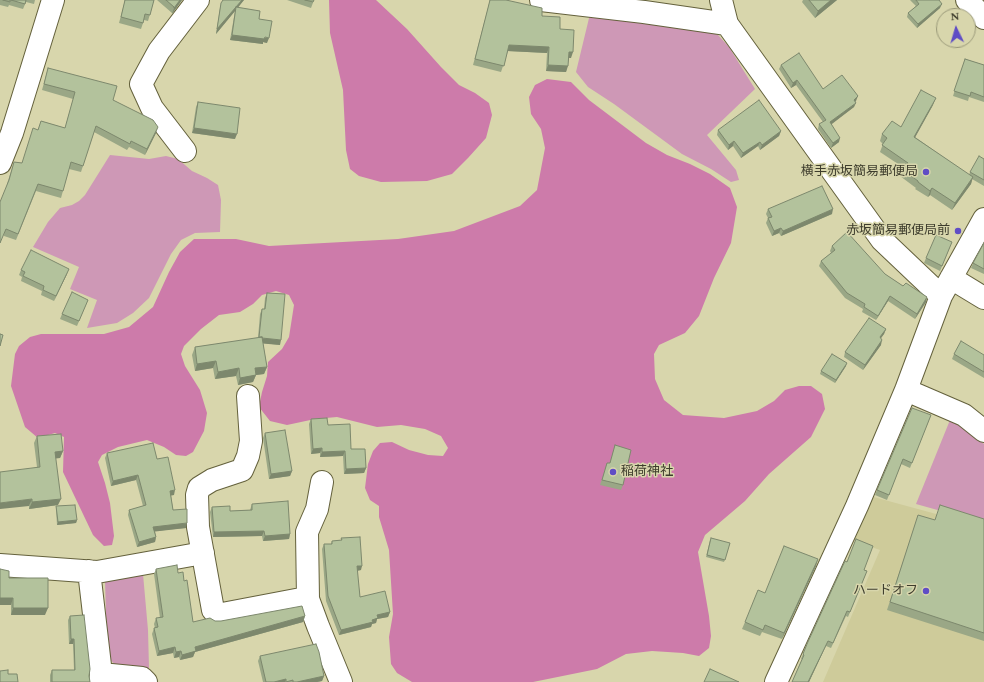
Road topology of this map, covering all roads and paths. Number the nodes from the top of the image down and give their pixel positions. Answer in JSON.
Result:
{"nodes":[{"id":1,"x":53,"y":0,"type":"edge"},
{"id":2,"x":198,"y":0,"type":"edge"},
{"id":3,"x":541,"y":0,"type":"edge"},
{"id":4,"x":721,"y":0,"type":"edge"},
{"id":5,"x":967,"y":0,"type":"edge"},
{"id":6,"x":984,"y":18,"type":"edge"},
{"id":7,"x":727,"y":24,"type":"junction"},
{"id":8,"x":185,"y":151,"type":"dead end"},
{"id":9,"x":0,"y":163,"type":"edge"},
{"id":10,"x":984,"y":219,"type":"edge"},
{"id":11,"x":946,"y":287,"type":"junction"},
{"id":12,"x":984,"y":298,"type":"edge"},
{"id":13,"x":906,"y":390,"type":"junction"},
{"id":14,"x":248,"y":396,"type":"dead end"},
{"id":15,"x":984,"y":431,"type":"edge"},
{"id":16,"x":322,"y":482,"type":"dead end"},
{"id":17,"x":203,"y":553,"type":"junction"},
{"id":18,"x":0,"y":565,"type":"edge"},
{"id":19,"x":89,"y":571,"type":"junction"},
{"id":20,"x":308,"y":599,"type":"junction"},
{"id":21,"x":100,"y":678,"type":"edge"},
{"id":22,"x":146,"y":682,"type":"edge"},
{"id":23,"x":341,"y":682,"type":"edge"},
{"id":24,"x":776,"y":682,"type":"edge"}],
"edges":[{"from":1,"to":9,"type":"street"},
{"from":2,"to":8,"type":"street"},
{"from":3,"to":7,"type":"street"},
{"from":4,"to":7,"type":"street"},
{"from":5,"to":6,"type":"street"},
{"from":7,"to":11,"type":"street"},
{"from":10,"to":11,"type":"street"},
{"from":11,"to":12,"type":"street"},
{"from":11,"to":13,"type":"street"},
{"from":13,"to":15,"type":"street"},
{"from":13,"to":24,"type":"street"},
{"from":14,"to":17,"type":"street"},
{"from":16,"to":20,"type":"street"},
{"from":17,"to":19,"type":"street"},
{"from":17,"to":20,"type":"street"},
{"from":18,"to":19,"type":"street"},
{"from":19,"to":21,"type":"street"},
{"from":20,"to":23,"type":"street"},
{"from":21,"to":22,"type":"street"}]}
